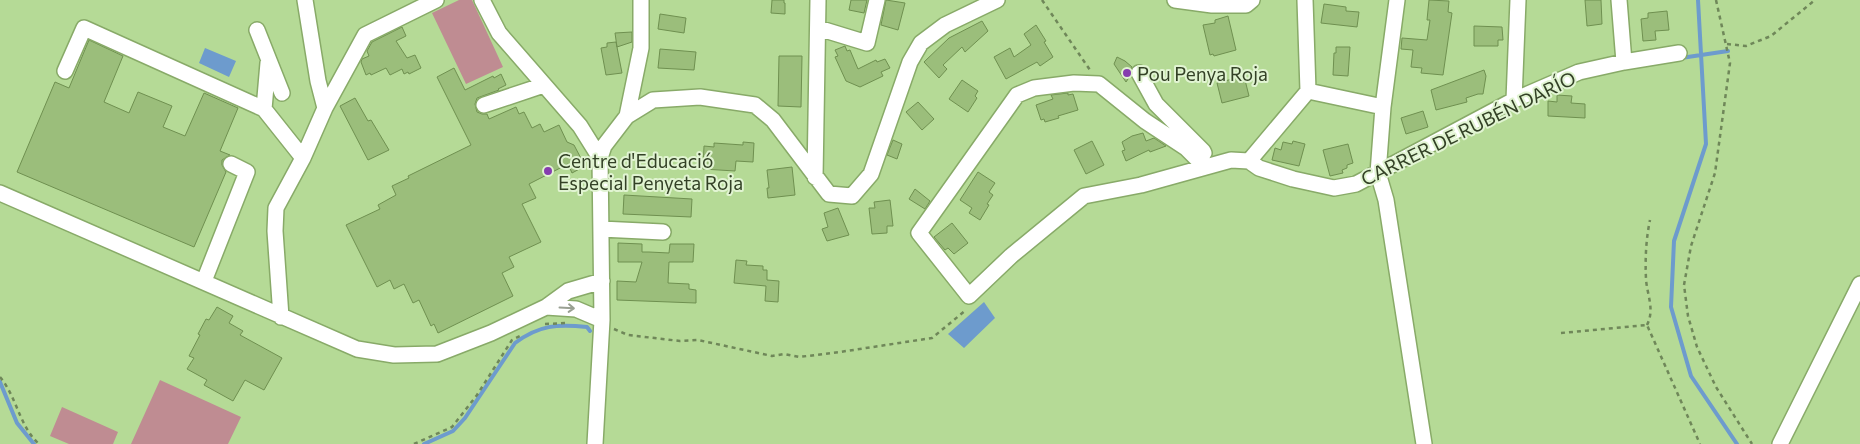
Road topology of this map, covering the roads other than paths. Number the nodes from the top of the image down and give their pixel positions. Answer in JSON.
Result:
{"nodes":[{"id":1,"x":304,"y":0,"type":"edge"},
{"id":2,"x":436,"y":0,"type":"edge"},
{"id":3,"x":482,"y":0,"type":"edge"},
{"id":4,"x":641,"y":0,"type":"edge"},
{"id":5,"x":818,"y":0,"type":"edge"},
{"id":6,"x":877,"y":0,"type":"edge"},
{"id":7,"x":997,"y":0,"type":"edge"},
{"id":8,"x":1176,"y":0,"type":"edge"},
{"id":9,"x":1252,"y":0,"type":"edge"},
{"id":10,"x":1306,"y":0,"type":"edge"},
{"id":11,"x":1397,"y":0,"type":"edge"},
{"id":12,"x":1518,"y":0,"type":"edge"},
{"id":13,"x":1619,"y":0,"type":"edge"},
{"id":14,"x":818,"y":28,"type":"junction"},
{"id":15,"x":257,"y":30,"type":"dead end"},
{"id":16,"x":1679,"y":53,"type":"dead end"},
{"id":17,"x":268,"y":59,"type":"junction"},
{"id":18,"x":1624,"y":62,"type":"junction"},
{"id":19,"x":65,"y":71,"type":"dead end"},
{"id":20,"x":1139,"y":73,"type":"dead end"},
{"id":21,"x":544,"y":86,"type":"junction"},
{"id":22,"x":1308,"y":91,"type":"junction"},
{"id":23,"x":282,"y":92,"type":"dead end"},
{"id":24,"x":1514,"y":100,"type":"junction"},
{"id":25,"x":484,"y":105,"type":"dead end"},
{"id":26,"x":1383,"y":107,"type":"junction"},
{"id":27,"x":326,"y":108,"type":"junction"},
{"id":28,"x":264,"y":109,"type":"junction"},
{"id":29,"x":627,"y":116,"type":"junction"},
{"id":30,"x":302,"y":158,"type":"junction"},
{"id":31,"x":600,"y":158,"type":"junction"},
{"id":32,"x":1249,"y":161,"type":"junction"},
{"id":33,"x":231,"y":164,"type":"dead end"},
{"id":34,"x":1205,"y":167,"type":"junction"},
{"id":35,"x":1378,"y":173,"type":"junction"},
{"id":36,"x":815,"y":177,"type":"junction"},
{"id":37,"x":0,"y":192,"type":"edge"},
{"id":38,"x":601,"y":229,"type":"junction"},
{"id":39,"x":663,"y":232,"type":"dead end"},
{"id":40,"x":204,"y":281,"type":"junction"},
{"id":41,"x":602,"y":282,"type":"junction"},
{"id":42,"x":1860,"y":284,"type":"edge"},
{"id":43,"x":546,"y":307,"type":"junction"},
{"id":44,"x":281,"y":317,"type":"junction"},
{"id":45,"x":602,"y":320,"type":"junction"},
{"id":46,"x":595,"y":444,"type":"edge"},
{"id":47,"x":1424,"y":444,"type":"edge"},
{"id":48,"x":1780,"y":444,"type":"edge"}],
"edges":[{"from":1,"to":27,"type":"street"},
{"from":2,"to":27,"type":"street"},
{"from":3,"to":21,"type":"street"},
{"from":4,"to":29,"type":"street"},
{"from":5,"to":14,"type":"street"},
{"from":6,"to":14,"type":"street"},
{"from":7,"to":36,"type":"street"},
{"from":8,"to":9,"type":"street"},
{"from":10,"to":22,"type":"street"},
{"from":11,"to":26,"type":"street"},
{"from":12,"to":24,"type":"street"},
{"from":13,"to":18,"type":"street"},
{"from":14,"to":36,"type":"street"},
{"from":15,"to":17,"type":"street"},
{"from":16,"to":18,"type":"street","name":"CARRER DE RUBÉN DARÍO"},
{"from":17,"to":23,"type":"street"},
{"from":17,"to":28,"type":"street"},
{"from":18,"to":24,"type":"street","name":"CARRER DE RUBÉN DARÍO"},
{"from":19,"to":28,"type":"street"},
{"from":20,"to":34,"type":"street"},
{"from":21,"to":25,"type":"street"},
{"from":21,"to":31,"type":"street"},
{"from":22,"to":26,"type":"street"},
{"from":22,"to":32,"type":"street"},
{"from":24,"to":35,"type":"street","name":"CARRER DE RUBÉN DARÍO"},
{"from":26,"to":35,"type":"street"},
{"from":27,"to":30,"type":"street"},
{"from":28,"to":30,"type":"street"},
{"from":29,"to":31,"type":"street"},
{"from":29,"to":36,"type":"street"},
{"from":30,"to":44,"type":"street"},
{"from":31,"to":38,"type":"street"},
{"from":32,"to":34,"type":"street","name":"CARRER DE RUBÉN DARÍO"},
{"from":32,"to":35,"type":"street","name":"CARRER DE RUBÉN DARÍO"},
{"from":33,"to":40,"type":"street"},
{"from":34,"to":34,"type":"street","name":"CARRER DE RUBÉN DARÍO"},
{"from":35,"to":47,"type":"street"},
{"from":37,"to":40,"type":"street"},
{"from":38,"to":39,"type":"street"},
{"from":38,"to":41,"type":"street"},
{"from":40,"to":44,"type":"street"},
{"from":41,"to":43,"type":"street"},
{"from":41,"to":45,"type":"street"},
{"from":42,"to":48,"type":"street"},
{"from":43,"to":44,"type":"street"},
{"from":43,"to":45,"type":"street","one_way":true},
{"from":45,"to":46,"type":"street"}]}
